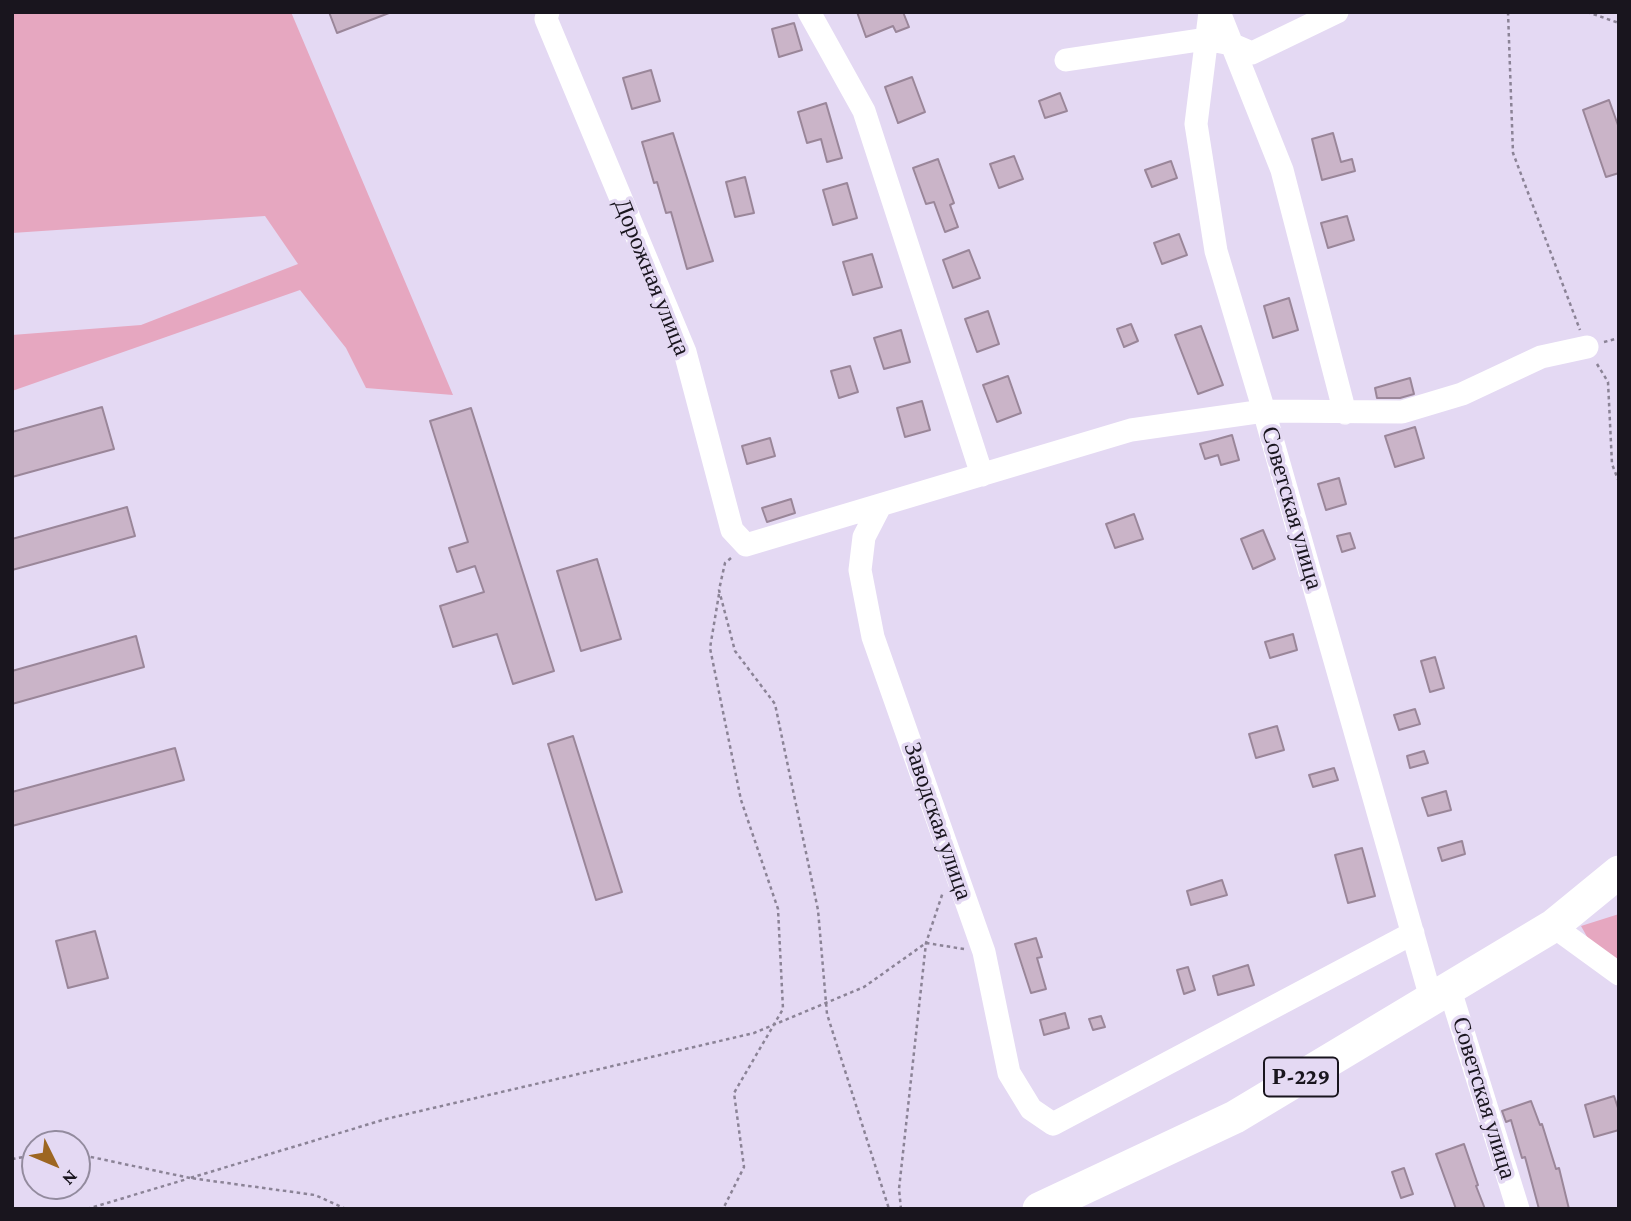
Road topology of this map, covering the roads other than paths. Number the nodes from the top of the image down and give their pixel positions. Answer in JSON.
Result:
{"nodes":[{"id":1,"x":548,"y":12,"type":"edge"},
{"id":2,"x":809,"y":12,"type":"edge"},
{"id":3,"x":1209,"y":12,"type":"edge"},
{"id":4,"x":1219,"y":12,"type":"edge"},
{"id":5,"x":1337,"y":12,"type":"edge"},
{"id":6,"x":1206,"y":39,"type":"junction"},
{"id":7,"x":1231,"y":44,"type":"junction"},
{"id":8,"x":1066,"y":60,"type":"dead end"},
{"id":9,"x":1587,"y":347,"type":"road end"},
{"id":10,"x":1264,"y":411,"type":"junction"},
{"id":11,"x":1345,"y":413,"type":"junction"},
{"id":12,"x":982,"y":475,"type":"junction"},
{"id":13,"x":880,"y":506,"type":"junction"},
{"id":14,"x":1619,"y":872,"type":"edge"},
{"id":15,"x":1619,"y":908,"type":"edge"},
{"id":16,"x":1553,"y":926,"type":"junction"},
{"id":17,"x":1412,"y":933,"type":"junction"},
{"id":18,"x":1619,"y":974,"type":"edge"},
{"id":19,"x":1440,"y":993,"type":"junction"},
{"id":20,"x":1039,"y":1209,"type":"edge"},
{"id":21,"x":1518,"y":1209,"type":"edge"}],
"edges":[{"from":1,"to":13,"type":"street","name":"Дорожная улица"},
{"from":2,"to":12,"type":"street"},
{"from":3,"to":6,"type":"street","name":"Советская улица"},
{"from":4,"to":7,"type":"street"},
{"from":5,"to":7,"type":"street"},
{"from":6,"to":7,"type":"street"},
{"from":6,"to":8,"type":"street"},
{"from":6,"to":10,"type":"street","name":"Советская улица"},
{"from":7,"to":11,"type":"street"},
{"from":9,"to":11,"type":"street"},
{"from":10,"to":11,"type":"street"},
{"from":10,"to":12,"type":"street"},
{"from":10,"to":17,"type":"street","name":"Советская улица"},
{"from":12,"to":13,"type":"street"},
{"from":13,"to":17,"type":"street","name":"Заводская улица"},
{"from":14,"to":16,"type":"highway","number":"Р-229"},
{"from":15,"to":16,"type":"highway","number":"Р-229"},
{"from":16,"to":18,"type":"street"},
{"from":16,"to":19,"type":"highway","number":"Р-229"},
{"from":17,"to":19,"type":"street","name":"Советская улица"},
{"from":19,"to":20,"type":"highway","number":"Р-229"},
{"from":19,"to":21,"type":"street","name":"Советская улица"}]}
